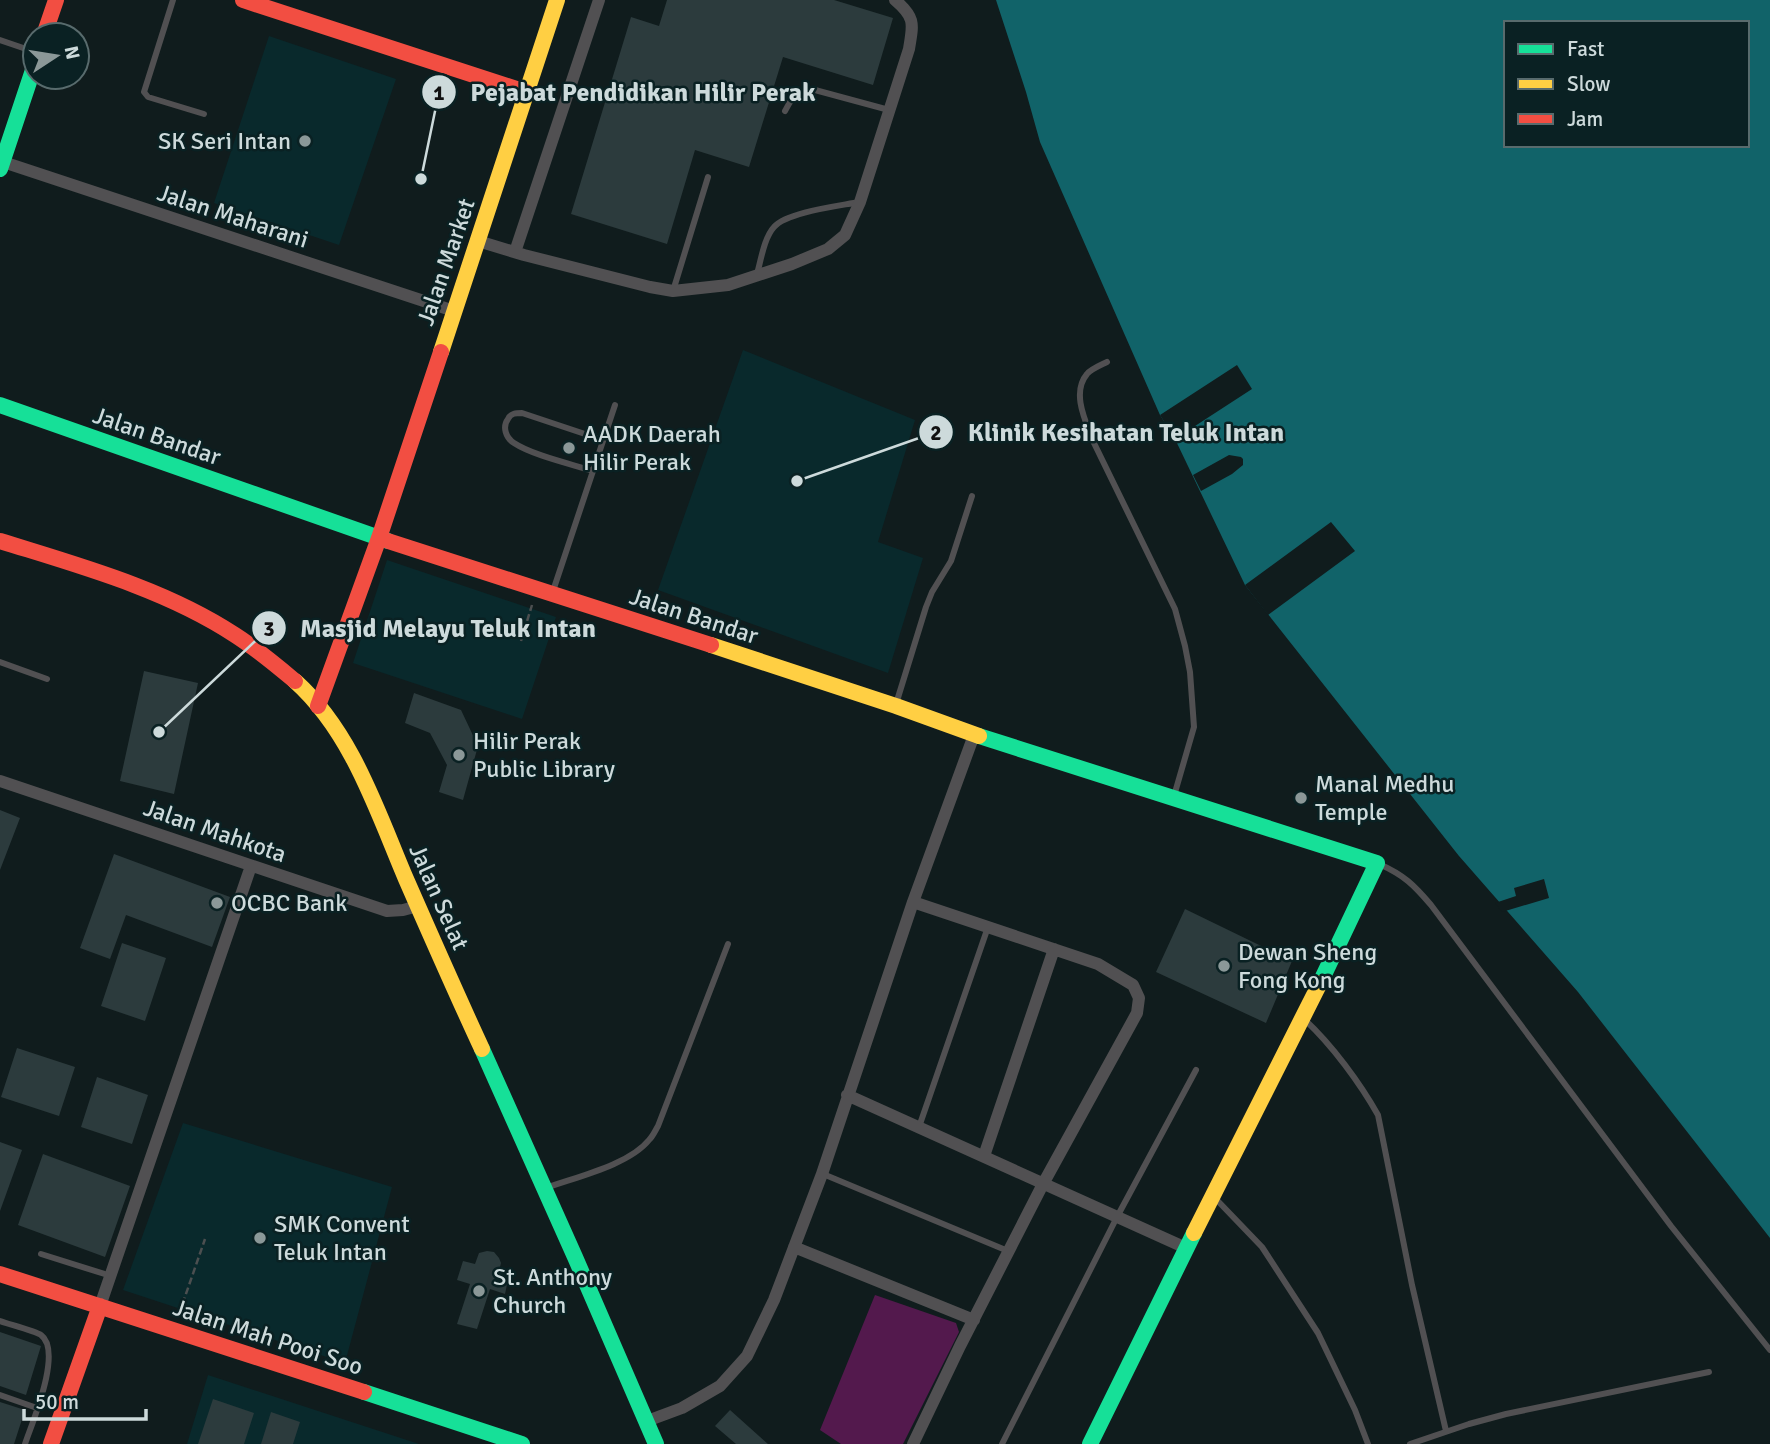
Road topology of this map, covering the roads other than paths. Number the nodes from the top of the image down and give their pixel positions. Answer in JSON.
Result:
{"nodes":[{"id":1,"x":56,"y":0,"type":"edge"},
{"id":2,"x":173,"y":0,"type":"edge"},
{"id":3,"x":243,"y":0,"type":"edge"},
{"id":4,"x":556,"y":0,"type":"edge"},
{"id":5,"x":599,"y":0,"type":"edge"},
{"id":6,"x":895,"y":0,"type":"edge"},
{"id":7,"x":49,"y":21,"type":"edge"},
{"id":8,"x":0,"y":40,"type":"edge"},
{"id":9,"x":21,"y":47,"type":"edge"},
{"id":10,"x":26,"y":91,"type":"edge"},
{"id":11,"x":526,"y":92,"type":"junction"},
{"id":12,"x":889,"y":110,"type":"junction"},
{"id":13,"x":785,"y":111,"type":"dead end"},
{"id":14,"x":204,"y":114,"type":"dead end"},
{"id":15,"x":1,"y":164,"type":"edge"},
{"id":16,"x":708,"y":177,"type":"dead end"},
{"id":17,"x":860,"y":202,"type":"junction"},
{"id":18,"x":478,"y":241,"type":"junction"},
{"id":19,"x":515,"y":252,"type":"junction"},
{"id":20,"x":757,"y":276,"type":"junction"},
{"id":21,"x":673,"y":291,"type":"junction"},
{"id":22,"x":454,"y":311,"type":"junction"},
{"id":23,"x":1107,"y":362,"type":"dead end"},
{"id":24,"x":0,"y":405,"type":"edge"},
{"id":25,"x":615,"y":405,"type":"dead end"},
{"id":26,"x":603,"y":440,"type":"junction"},
{"id":27,"x":593,"y":471,"type":"junction"},
{"id":28,"x":972,"y":496,"type":"dead end"},
{"id":29,"x":379,"y":538,"type":"junction"},
{"id":30,"x":0,"y":541,"type":"edge"},
{"id":31,"x":545,"y":591,"type":"junction"},
{"id":32,"x":0,"y":662,"type":"edge"},
{"id":33,"x":47,"y":679,"type":"dead end"},
{"id":34,"x":318,"y":706,"type":"junction"},
{"id":35,"x":895,"y":706,"type":"junction"},
{"id":36,"x":974,"y":735,"type":"junction"},
{"id":37,"x":0,"y":781,"type":"edge"},
{"id":38,"x":1173,"y":797,"type":"junction"},
{"id":39,"x":1377,"y":863,"type":"junction"},
{"id":40,"x":251,"y":866,"type":"junction"},
{"id":41,"x":913,"y":902,"type":"junction"},
{"id":42,"x":418,"y":906,"type":"junction"},
{"id":43,"x":988,"y":927,"type":"junction"},
{"id":44,"x":728,"y":944,"type":"dead end"},
{"id":45,"x":1054,"y":949,"type":"junction"},
{"id":46,"x":1303,"y":1019,"type":"junction"},
{"id":47,"x":1196,"y":1070,"type":"dead end"},
{"id":48,"x":847,"y":1095,"type":"junction"},
{"id":49,"x":919,"y":1127,"type":"junction"},
{"id":50,"x":984,"y":1156,"type":"junction"},
{"id":51,"x":822,"y":1174,"type":"junction"},
{"id":52,"x":1043,"y":1184,"type":"junction"},
{"id":53,"x":544,"y":1188,"type":"junction"},
{"id":54,"x":1213,"y":1195,"type":"junction"},
{"id":55,"x":1117,"y":1217,"type":"junction"},
{"id":56,"x":794,"y":1247,"type":"junction"},
{"id":57,"x":1186,"y":1248,"type":"junction"},
{"id":58,"x":1008,"y":1251,"type":"junction"},
{"id":59,"x":41,"y":1254,"type":"dead end"},
{"id":60,"x":0,"y":1274,"type":"edge"},
{"id":61,"x":111,"y":1276,"type":"junction"},
{"id":62,"x":100,"y":1306,"type":"junction"},
{"id":63,"x":0,"y":1321,"type":"edge"},
{"id":64,"x":974,"y":1321,"type":"junction"},
{"id":65,"x":1770,"y":1350,"type":"edge"},
{"id":66,"x":1709,"y":1372,"type":"dead end"},
{"id":67,"x":0,"y":1395,"type":"edge"},
{"id":68,"x":37,"y":1408,"type":"junction"},
{"id":69,"x":647,"y":1422,"type":"junction"},
{"id":70,"x":1446,"y":1432,"type":"junction"},
{"id":71,"x":25,"y":1444,"type":"edge"},
{"id":72,"x":51,"y":1444,"type":"edge"},
{"id":73,"x":522,"y":1444,"type":"edge"},
{"id":74,"x":656,"y":1444,"type":"edge"},
{"id":75,"x":913,"y":1444,"type":"edge"},
{"id":76,"x":1002,"y":1444,"type":"edge"},
{"id":77,"x":1090,"y":1444,"type":"edge"},
{"id":78,"x":1368,"y":1444,"type":"edge"},
{"id":79,"x":1409,"y":1444,"type":"edge"}],
"edges":[{"from":1,"to":7,"type":"street"},
{"from":2,"to":14,"type":"lane"},
{"from":3,"to":11,"type":"street"},
{"from":4,"to":11,"type":"street","name":"Jalan Market"},
{"from":5,"to":19,"type":"street"},
{"from":6,"to":12,"type":"street"},
{"from":8,"to":9,"type":"lane"},
{"from":10,"to":15,"type":"street"},
{"from":11,"to":18,"type":"street","name":"Jalan Market"},
{"from":12,"to":13,"type":"lane"},
{"from":12,"to":17,"type":"street"},
{"from":15,"to":22,"type":"street","name":"Jalan Maharani"},
{"from":16,"to":21,"type":"lane"},
{"from":17,"to":20,"type":"street"},
{"from":17,"to":20,"type":"lane"},
{"from":18,"to":19,"type":"street"},
{"from":18,"to":22,"type":"street","name":"Jalan Market"},
{"from":19,"to":21,"type":"street"},
{"from":20,"to":21,"type":"street"},
{"from":22,"to":29,"type":"street","name":"Jalan Market"},
{"from":23,"to":38,"type":"lane"},
{"from":24,"to":29,"type":"street","name":"Jalan Bandar"},
{"from":25,"to":26,"type":"lane"},
{"from":26,"to":27,"type":"lane"},
{"from":26,"to":27,"type":"lane"},
{"from":27,"to":31,"type":"lane"},
{"from":28,"to":35,"type":"lane"},
{"from":29,"to":31,"type":"street","name":"Jalan Bandar"},
{"from":29,"to":34,"type":"street","name":"Jalan Market"},
{"from":30,"to":34,"type":"street","name":"Jalan Selat"},
{"from":31,"to":35,"type":"street","name":"Jalan Bandar"},
{"from":32,"to":33,"type":"lane"},
{"from":34,"to":42,"type":"street","name":"Jalan Selat"},
{"from":35,"to":36,"type":"street","name":"Jalan Bandar"},
{"from":36,"to":38,"type":"street","name":"Jalan Bandar"},
{"from":36,"to":41,"type":"street"},
{"from":37,"to":40,"type":"street","name":"Jalan Mahkota"},
{"from":38,"to":39,"type":"street","name":"Jalan Bandar"},
{"from":39,"to":46,"type":"street"},
{"from":39,"to":65,"type":"lane"},
{"from":40,"to":42,"type":"street","name":"Jalan Mahkota"},
{"from":40,"to":61,"type":"street"},
{"from":41,"to":43,"type":"street"},
{"from":41,"to":48,"type":"street"},
{"from":42,"to":53,"type":"street","name":"Jalan Selat"},
{"from":43,"to":45,"type":"street"},
{"from":43,"to":49,"type":"lane"},
{"from":44,"to":53,"type":"lane"},
{"from":45,"to":50,"type":"street"},
{"from":45,"to":52,"type":"street"},
{"from":46,"to":54,"type":"street"},
{"from":46,"to":70,"type":"lane"},
{"from":47,"to":55,"type":"lane"},
{"from":48,"to":49,"type":"street"},
{"from":48,"to":51,"type":"street"},
{"from":49,"to":50,"type":"street"},
{"from":50,"to":52,"type":"street"},
{"from":51,"to":56,"type":"street"},
{"from":51,"to":58,"type":"lane"},
{"from":52,"to":55,"type":"street"},
{"from":52,"to":58,"type":"street"},
{"from":53,"to":69,"type":"street","name":"Jalan Selat"},
{"from":54,"to":57,"type":"street"},
{"from":54,"to":78,"type":"lane"},
{"from":55,"to":57,"type":"street"},
{"from":55,"to":76,"type":"lane"},
{"from":56,"to":64,"type":"street"},
{"from":56,"to":69,"type":"street"},
{"from":57,"to":77,"type":"street"},
{"from":58,"to":64,"type":"street"},
{"from":59,"to":61,"type":"lane"},
{"from":60,"to":62,"type":"street","name":"Jalan Mah Pooi Soo"},
{"from":61,"to":62,"type":"street"},
{"from":62,"to":72,"type":"street"},
{"from":62,"to":73,"type":"street","name":"Jalan Mah Pooi Soo"},
{"from":63,"to":68,"type":"lane"},
{"from":64,"to":75,"type":"street"},
{"from":66,"to":70,"type":"lane"},
{"from":67,"to":68,"type":"lane"},
{"from":68,"to":71,"type":"lane"},
{"from":69,"to":74,"type":"street","name":"Jalan Selat"},
{"from":70,"to":79,"type":"lane"}]}
